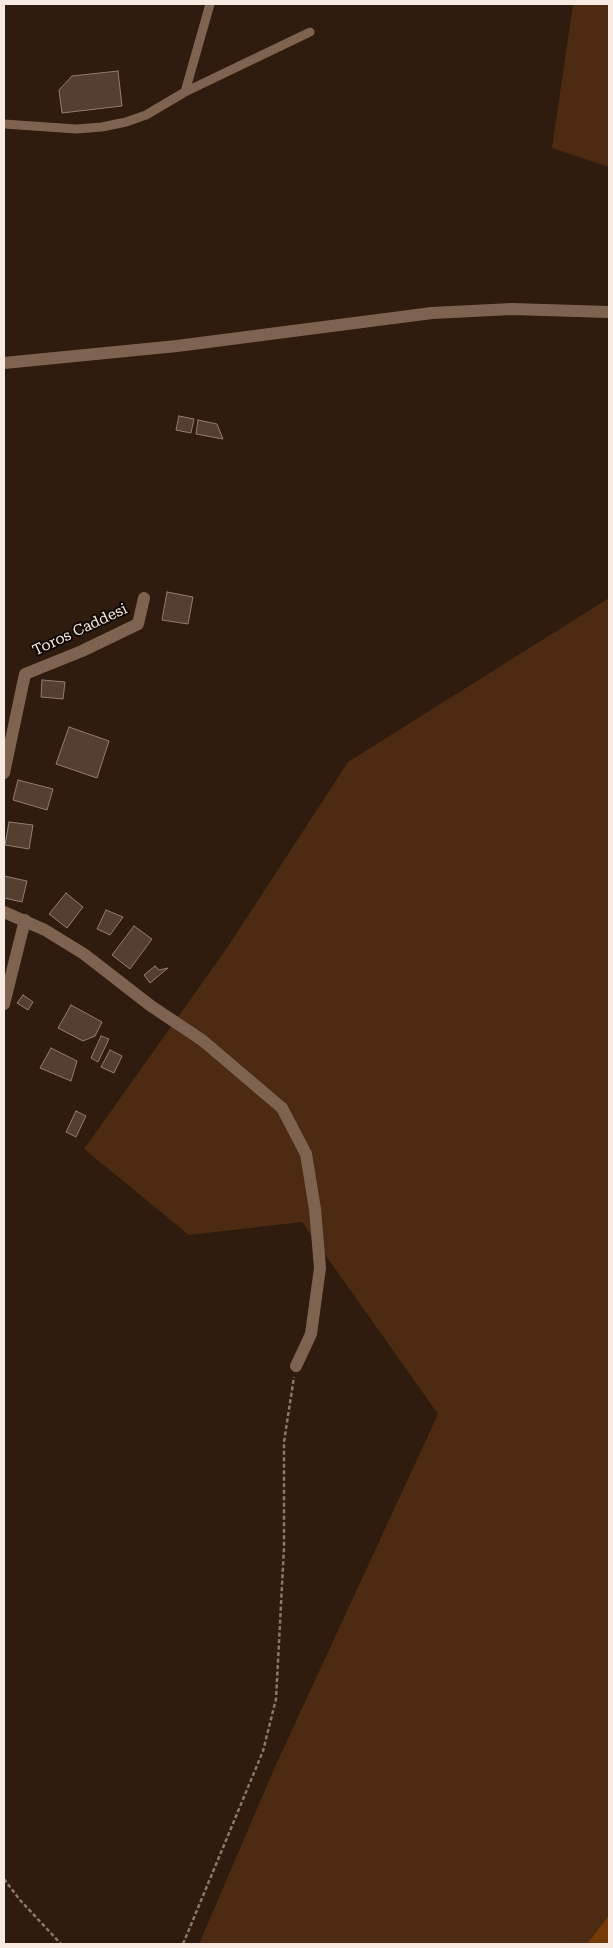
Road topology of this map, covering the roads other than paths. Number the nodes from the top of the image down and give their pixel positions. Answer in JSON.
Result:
{"nodes":[{"id":1,"x":210,"y":4,"type":"edge"},
{"id":2,"x":310,"y":32,"type":"dead end"},
{"id":3,"x":185,"y":92,"type":"junction"},
{"id":4,"x":4,"y":124,"type":"edge"},
{"id":5,"x":609,"y":312,"type":"edge"},
{"id":6,"x":4,"y":363,"type":"edge"},
{"id":7,"x":144,"y":598,"type":"dead end"},
{"id":8,"x":4,"y":773,"type":"edge"},
{"id":9,"x":4,"y":912,"type":"edge"},
{"id":10,"x":24,"y":920,"type":"junction"},
{"id":11,"x":4,"y":1004,"type":"edge"},
{"id":12,"x":296,"y":1366,"type":"road end"}],
"edges":[{"from":1,"to":3,"type":"lane"},
{"from":2,"to":3,"type":"lane"},
{"from":3,"to":4,"type":"lane"},
{"from":5,"to":6,"type":"street"},
{"from":7,"to":8,"type":"street","name":"Toros Caddesi"},
{"from":9,"to":10,"type":"street"},
{"from":10,"to":11,"type":"street"},
{"from":10,"to":12,"type":"street"}]}
